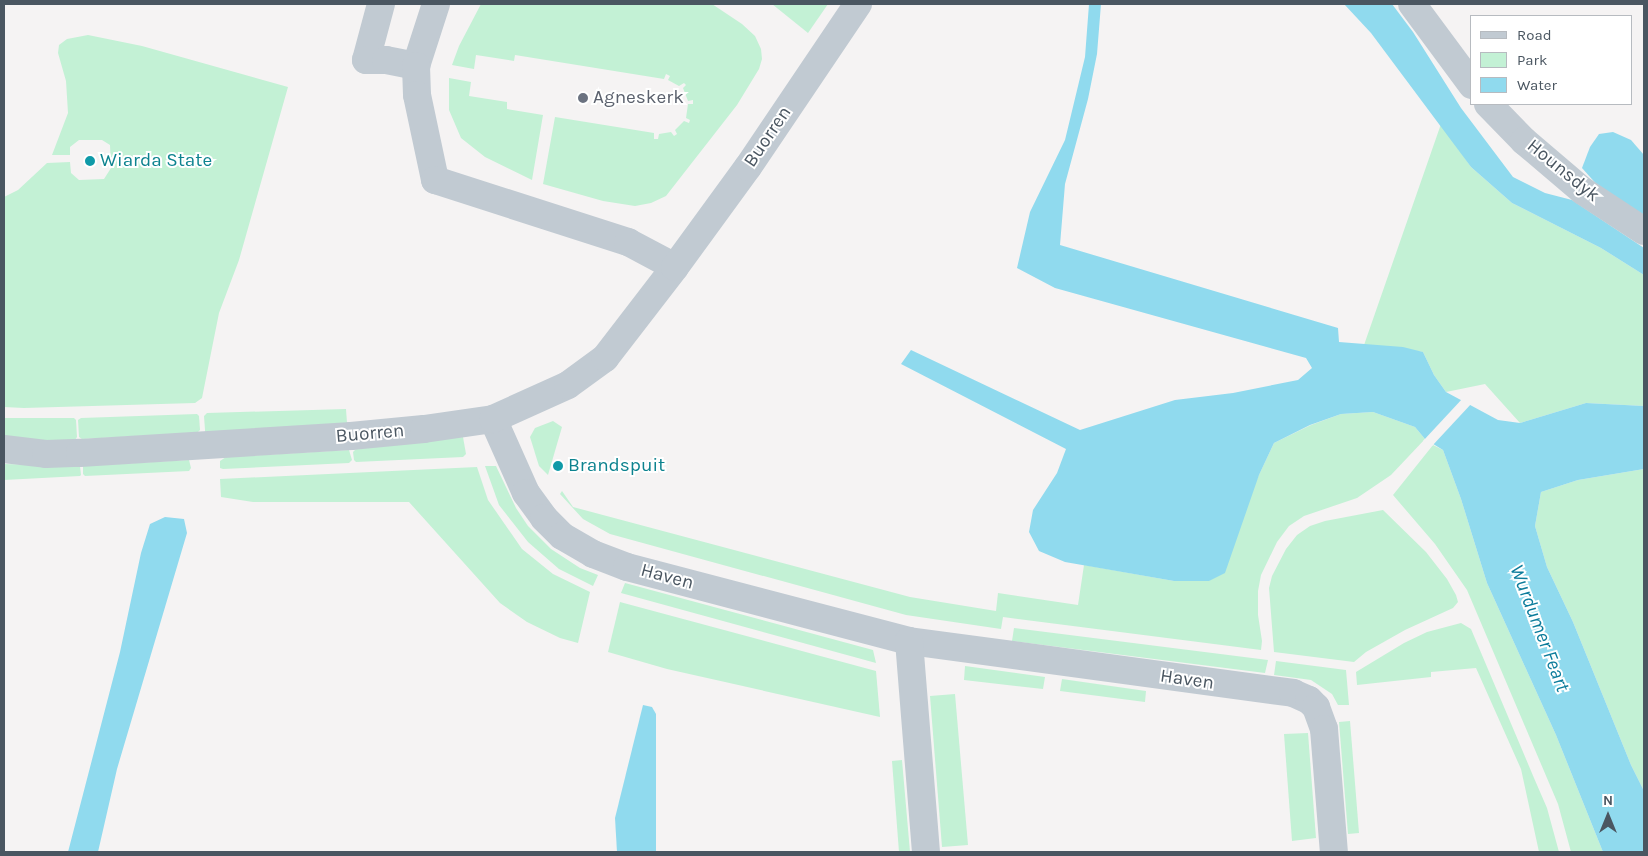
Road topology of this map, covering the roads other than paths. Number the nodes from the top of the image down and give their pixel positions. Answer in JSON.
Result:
{"nodes":[{"id":1,"x":381,"y":4,"type":"edge"},
{"id":2,"x":436,"y":4,"type":"edge"},
{"id":3,"x":858,"y":4,"type":"edge"},
{"id":4,"x":1412,"y":4,"type":"edge"},
{"id":5,"x":416,"y":66,"type":"junction"},
{"id":6,"x":1470,"y":81,"type":"edge"},
{"id":7,"x":1489,"y":105,"type":"edge"},
{"id":8,"x":1644,"y":231,"type":"edge"},
{"id":9,"x":675,"y":267,"type":"junction"},
{"id":10,"x":493,"y":419,"type":"junction"},
{"id":11,"x":4,"y":449,"type":"edge"},
{"id":12,"x":909,"y":641,"type":"junction"},
{"id":13,"x":926,"y":852,"type":"edge"},
{"id":14,"x":1334,"y":852,"type":"edge"}],
"edges":[{"from":1,"to":5,"type":"street"},
{"from":2,"to":5,"type":"street"},
{"from":3,"to":9,"type":"street","name":"Buorren"},
{"from":4,"to":6,"type":"street"},
{"from":5,"to":9,"type":"street"},
{"from":7,"to":8,"type":"street","name":"Hounsdyk"},
{"from":9,"to":10,"type":"street","name":"Buorren"},
{"from":10,"to":11,"type":"street","name":"Buorren"},
{"from":10,"to":12,"type":"street","name":"Haven"},
{"from":12,"to":13,"type":"street"},
{"from":12,"to":14,"type":"street","name":"Haven"}]}
